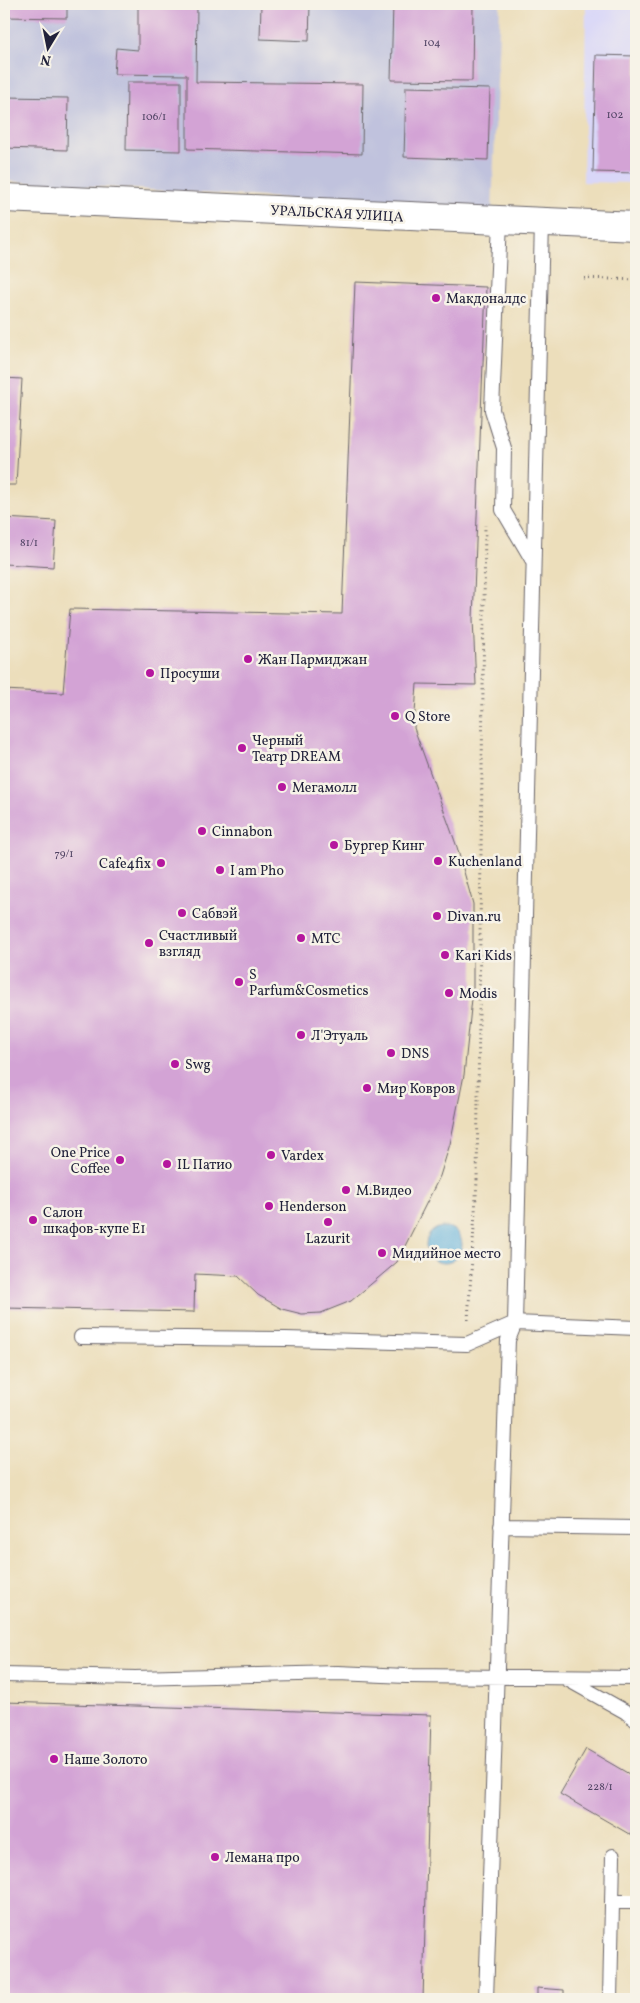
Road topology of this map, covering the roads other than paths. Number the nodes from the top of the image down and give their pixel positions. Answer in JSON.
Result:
{"nodes":[{"id":1,"x":4,"y":198,"type":"edge"},
{"id":2,"x":38,"y":199,"type":"junction"},
{"id":3,"x":4,"y":206,"type":"edge"},
{"id":4,"x":500,"y":221,"type":"junction"},
{"id":5,"x":542,"y":222,"type":"junction"},
{"id":6,"x":636,"y":226,"type":"edge"},
{"id":7,"x":534,"y":562,"type":"junction"},
{"id":8,"x":515,"y":1323,"type":"junction"},
{"id":9,"x":636,"y":1328,"type":"edge"},
{"id":10,"x":82,"y":1337,"type":"dead end"},
{"id":11,"x":501,"y":1526,"type":"junction"},
{"id":12,"x":636,"y":1528,"type":"edge"},
{"id":13,"x":4,"y":1675,"type":"edge"},
{"id":14,"x":496,"y":1676,"type":"junction"},
{"id":15,"x":564,"y":1677,"type":"junction"},
{"id":16,"x":636,"y":1678,"type":"edge"},
{"id":17,"x":636,"y":1720,"type":"edge"},
{"id":18,"x":613,"y":1856,"type":"dead end"},
{"id":19,"x":612,"y":1902,"type":"junction"},
{"id":20,"x":636,"y":1902,"type":"edge"},
{"id":21,"x":486,"y":1999,"type":"edge"},
{"id":22,"x":610,"y":1999,"type":"edge"}],
"edges":[{"from":1,"to":2,"type":"main road","name":"УРАЛЬСКАЯ УЛИЦА"},
{"from":2,"to":3,"type":"main road","name":"УРАЛЬСКАЯ УЛИЦА"},
{"from":2,"to":4,"type":"main road","name":"УРАЛЬСКАЯ УЛИЦА"},
{"from":4,"to":5,"type":"main road","name":"УРАЛЬСКАЯ УЛИЦА"},
{"from":4,"to":7,"type":"lane"},
{"from":5,"to":6,"type":"main road","name":"УРАЛЬСКАЯ УЛИЦА"},
{"from":5,"to":7,"type":"lane"},
{"from":7,"to":8,"type":"lane"},
{"from":8,"to":9,"type":"lane"},
{"from":8,"to":10,"type":"lane"},
{"from":8,"to":11,"type":"lane"},
{"from":11,"to":12,"type":"lane"},
{"from":11,"to":14,"type":"lane"},
{"from":13,"to":14,"type":"lane"},
{"from":14,"to":15,"type":"lane"},
{"from":14,"to":21,"type":"lane"},
{"from":15,"to":16,"type":"lane"},
{"from":15,"to":17,"type":"lane"},
{"from":18,"to":19,"type":"lane"},
{"from":19,"to":20,"type":"lane"},
{"from":19,"to":22,"type":"lane"}]}
